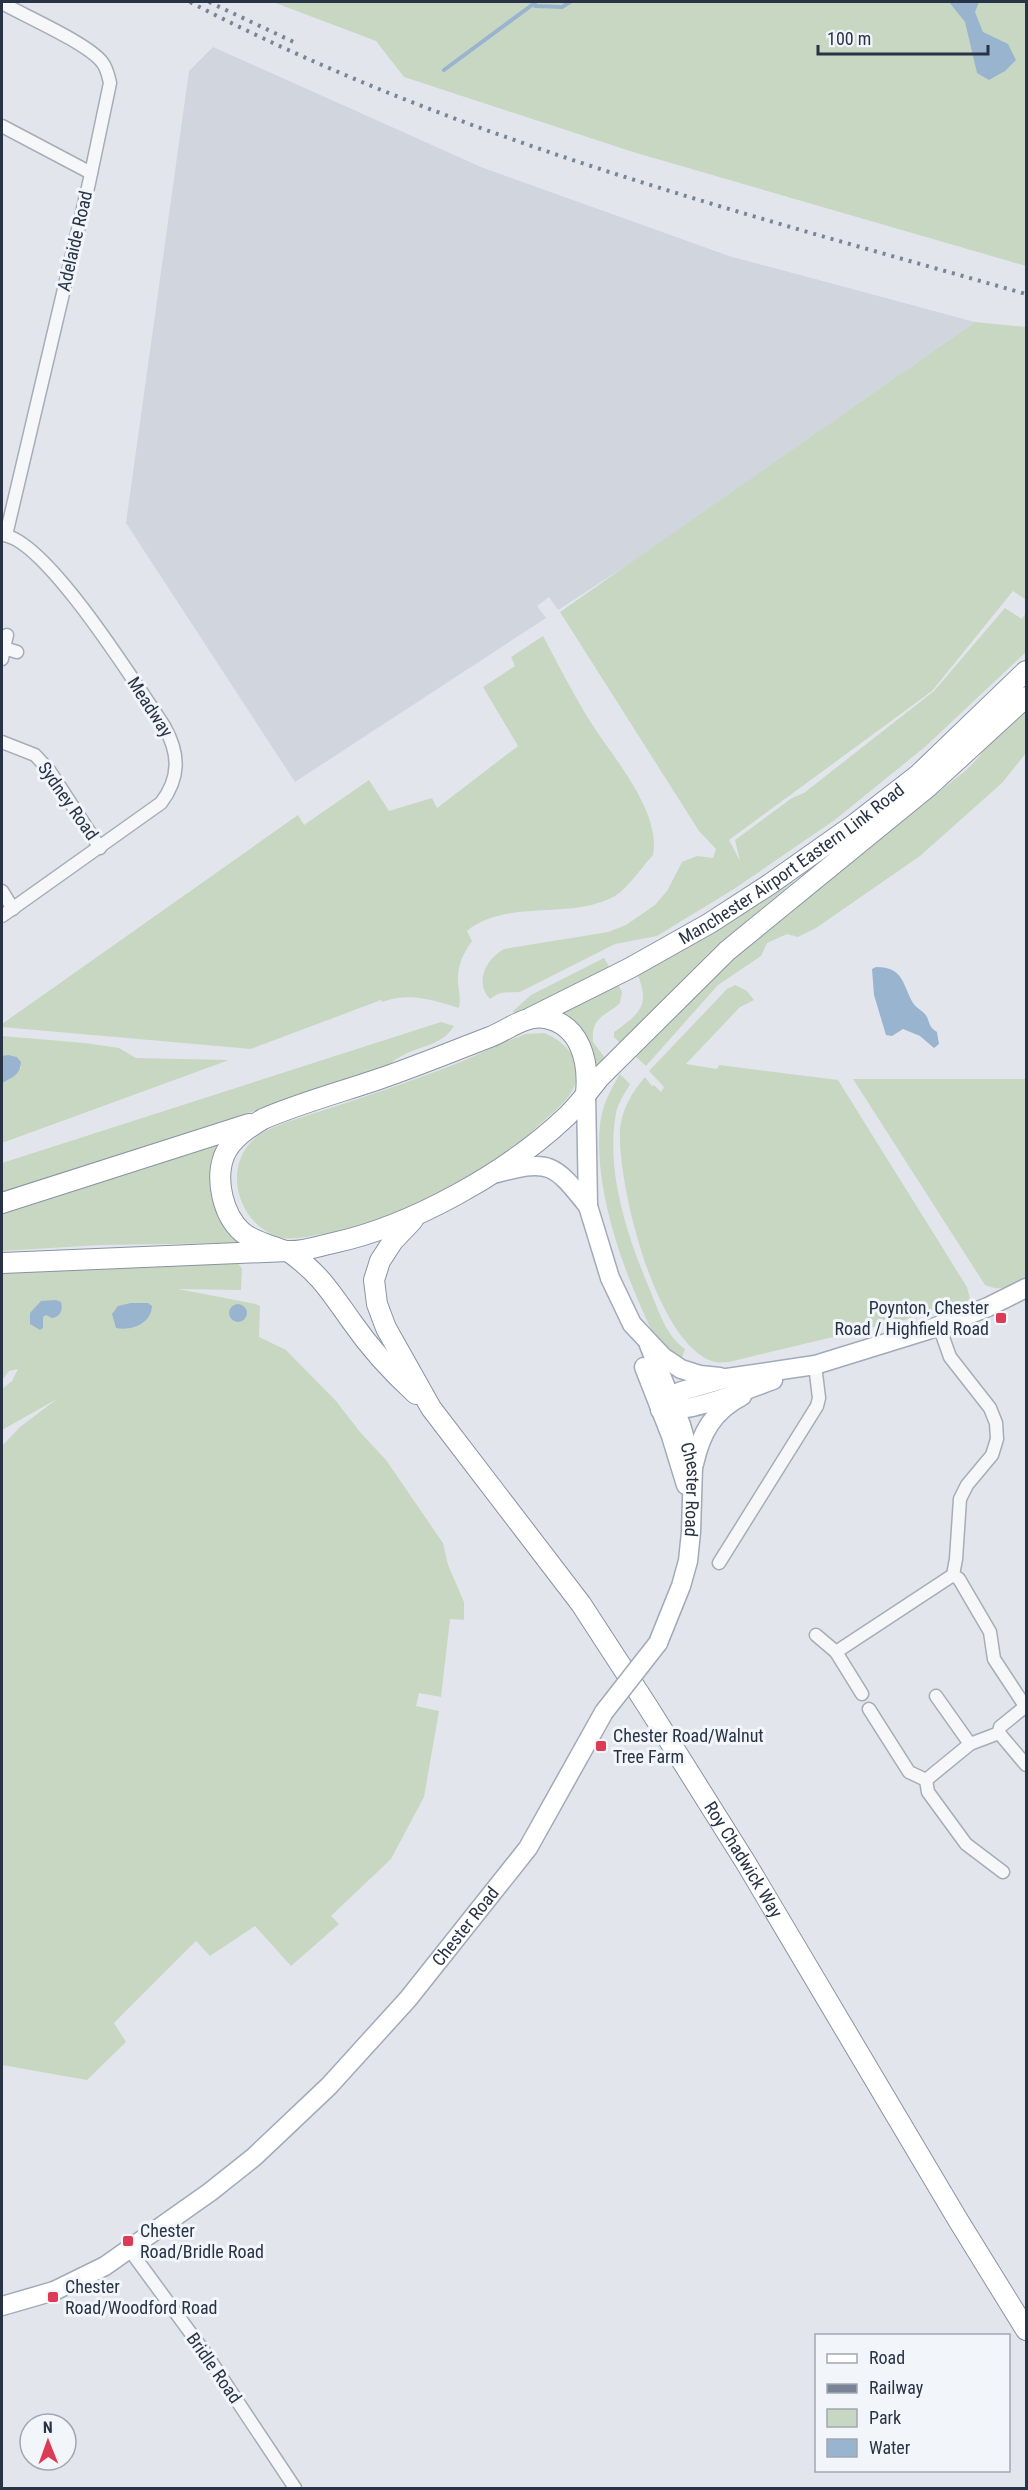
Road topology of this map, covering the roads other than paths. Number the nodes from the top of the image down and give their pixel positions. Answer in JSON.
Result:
{"nodes":[{"id":1,"x":2,"y":3,"type":"edge"},
{"id":2,"x":2,"y":126,"type":"edge"},
{"id":3,"x":91,"y":173,"type":"junction"},
{"id":4,"x":4,"y":535,"type":"edge"},
{"id":5,"x":7,"y":635,"type":"dead end"},
{"id":6,"x":17,"y":652,"type":"dead end"},
{"id":7,"x":3,"y":654,"type":"edge"},
{"id":8,"x":1026,"y":671,"type":"edge"},
{"id":9,"x":1026,"y":697,"type":"edge"},
{"id":10,"x":2,"y":742,"type":"edge"},
{"id":11,"x":100,"y":848,"type":"junction"},
{"id":12,"x":2,"y":891,"type":"edge"},
{"id":13,"x":13,"y":909,"type":"junction"},
{"id":14,"x":2,"y":916,"type":"edge"},
{"id":15,"x":530,"y":1018,"type":"junction"},
{"id":16,"x":586,"y":1094,"type":"junction"},
{"id":17,"x":263,"y":1119,"type":"junction"},
{"id":18,"x":487,"y":1175,"type":"junction"},
{"id":19,"x":2,"y":1203,"type":"edge"},
{"id":20,"x":588,"y":1206,"type":"junction"},
{"id":21,"x":422,"y":1213,"type":"junction"},
{"id":22,"x":288,"y":1251,"type":"junction"},
{"id":23,"x":246,"y":1254,"type":"junction"},
{"id":24,"x":2,"y":1263,"type":"edge"},
{"id":25,"x":1026,"y":1288,"type":"edge"},
{"id":26,"x":352,"y":1323,"type":"junction"},
{"id":27,"x":632,"y":1324,"type":"junction"},
{"id":28,"x":939,"y":1326,"type":"junction"},
{"id":29,"x":646,"y":1338,"type":"junction"},
{"id":30,"x":809,"y":1367,"type":"junction"},
{"id":31,"x":727,"y":1378,"type":"junction"},
{"id":32,"x":770,"y":1381,"type":"junction"},
{"id":33,"x":668,"y":1406,"type":"junction"},
{"id":34,"x":431,"y":1408,"type":"junction"},
{"id":35,"x":693,"y":1467,"type":"junction"},
{"id":36,"x":691,"y":1498,"type":"junction"},
{"id":37,"x":719,"y":1563,"type":"dead end"},
{"id":38,"x":953,"y":1575,"type":"junction"},
{"id":39,"x":816,"y":1635,"type":"dead end"},
{"id":40,"x":836,"y":1652,"type":"junction"},
{"id":41,"x":862,"y":1694,"type":"dead end"},
{"id":42,"x":936,"y":1696,"type":"dead end"},
{"id":43,"x":1026,"y":1706,"type":"edge"},
{"id":44,"x":869,"y":1709,"type":"dead end"},
{"id":45,"x":999,"y":1732,"type":"junction"},
{"id":46,"x":970,"y":1744,"type":"junction"},
{"id":47,"x":1026,"y":1765,"type":"edge"},
{"id":48,"x":926,"y":1780,"type":"junction"},
{"id":49,"x":1003,"y":1872,"type":"dead end"},
{"id":50,"x":129,"y":2249,"type":"junction"},
{"id":51,"x":26,"y":2298,"type":"junction"},
{"id":52,"x":2,"y":2299,"type":"edge"},
{"id":53,"x":2,"y":2306,"type":"edge"},
{"id":54,"x":1026,"y":2330,"type":"edge"},
{"id":55,"x":295,"y":2488,"type":"edge"}],
"edges":[{"from":1,"to":3,"type":"street","name":"Adelaide Road"},
{"from":2,"to":3,"type":"street"},
{"from":3,"to":4,"type":"street","name":"Adelaide Road"},
{"from":4,"to":11,"type":"street","name":"Meadway"},
{"from":5,"to":7,"type":"street"},
{"from":6,"to":7,"type":"street"},
{"from":8,"to":15,"type":"highway","name":"Manchester Airport Eastern Link Road"},
{"from":9,"to":16,"type":"highway","name":"Manchester Airport Eastern Link Road"},
{"from":10,"to":11,"type":"street","name":"Sydney Road"},
{"from":11,"to":13,"type":"street","name":"Meadway"},
{"from":12,"to":13,"type":"street"},
{"from":13,"to":14,"type":"street","name":"Meadway"},
{"from":15,"to":16,"type":"highway"},
{"from":15,"to":17,"type":"highway","name":"Manchester Airport Eastern Link Road"},
{"from":16,"to":18,"type":"highway","name":"Manchester Airport Eastern Link Road"},
{"from":16,"to":20,"type":"main road","name":"Chester Road"},
{"from":17,"to":19,"type":"highway"},
{"from":17,"to":22,"type":"highway"},
{"from":18,"to":20,"type":"main road","name":"Chester Road"},
{"from":18,"to":21,"type":"highway","name":"Manchester Airport Eastern Link Road"},
{"from":20,"to":27,"type":"main road","name":"Chester Road"},
{"from":21,"to":22,"type":"highway"},
{"from":21,"to":34,"type":"highway","name":"Roy Chadwick Way"},
{"from":22,"to":23,"type":"highway"},
{"from":22,"to":26,"type":"highway","name":"Roy Chadwick Way"},
{"from":23,"to":24,"type":"highway"},
{"from":23,"to":26,"type":"highway","name":"Roy Chadwick Way"},
{"from":25,"to":28,"type":"main road"},
{"from":26,"to":34,"type":"highway","name":"Roy Chadwick Way"},
{"from":27,"to":29,"type":"main road","name":"Chester Road"},
{"from":27,"to":33,"type":"main road"},
{"from":28,"to":30,"type":"main road"},
{"from":28,"to":38,"type":"street"},
{"from":29,"to":31,"type":"main road"},
{"from":29,"to":33,"type":"main road","name":"Chester Road"},
{"from":30,"to":31,"type":"main road"},
{"from":30,"to":32,"type":"main road"},
{"from":30,"to":37,"type":"street"},
{"from":31,"to":33,"type":"main road"},
{"from":32,"to":33,"type":"main road"},
{"from":32,"to":35,"type":"main road"},
{"from":33,"to":35,"type":"main road","name":"Chester Road"},
{"from":33,"to":36,"type":"main road"},
{"from":34,"to":54,"type":"highway","name":"Roy Chadwick Way"},
{"from":35,"to":36,"type":"main road","name":"Chester Road"},
{"from":36,"to":50,"type":"main road","name":"Chester Road","bridge":true},
{"from":38,"to":40,"type":"street"},
{"from":38,"to":43,"type":"street"},
{"from":39,"to":40,"type":"street"},
{"from":40,"to":41,"type":"street"},
{"from":42,"to":46,"type":"street"},
{"from":43,"to":45,"type":"street"},
{"from":44,"to":48,"type":"street"},
{"from":45,"to":46,"type":"street"},
{"from":45,"to":47,"type":"street"},
{"from":46,"to":48,"type":"street"},
{"from":48,"to":49,"type":"street"},
{"from":50,"to":51,"type":"main road","name":"Chester Road"},
{"from":50,"to":55,"type":"street","name":"Bridle Road"},
{"from":51,"to":52,"type":"main road","name":"Chester Road"},
{"from":51,"to":53,"type":"main road","name":"Chester Road"}]}
